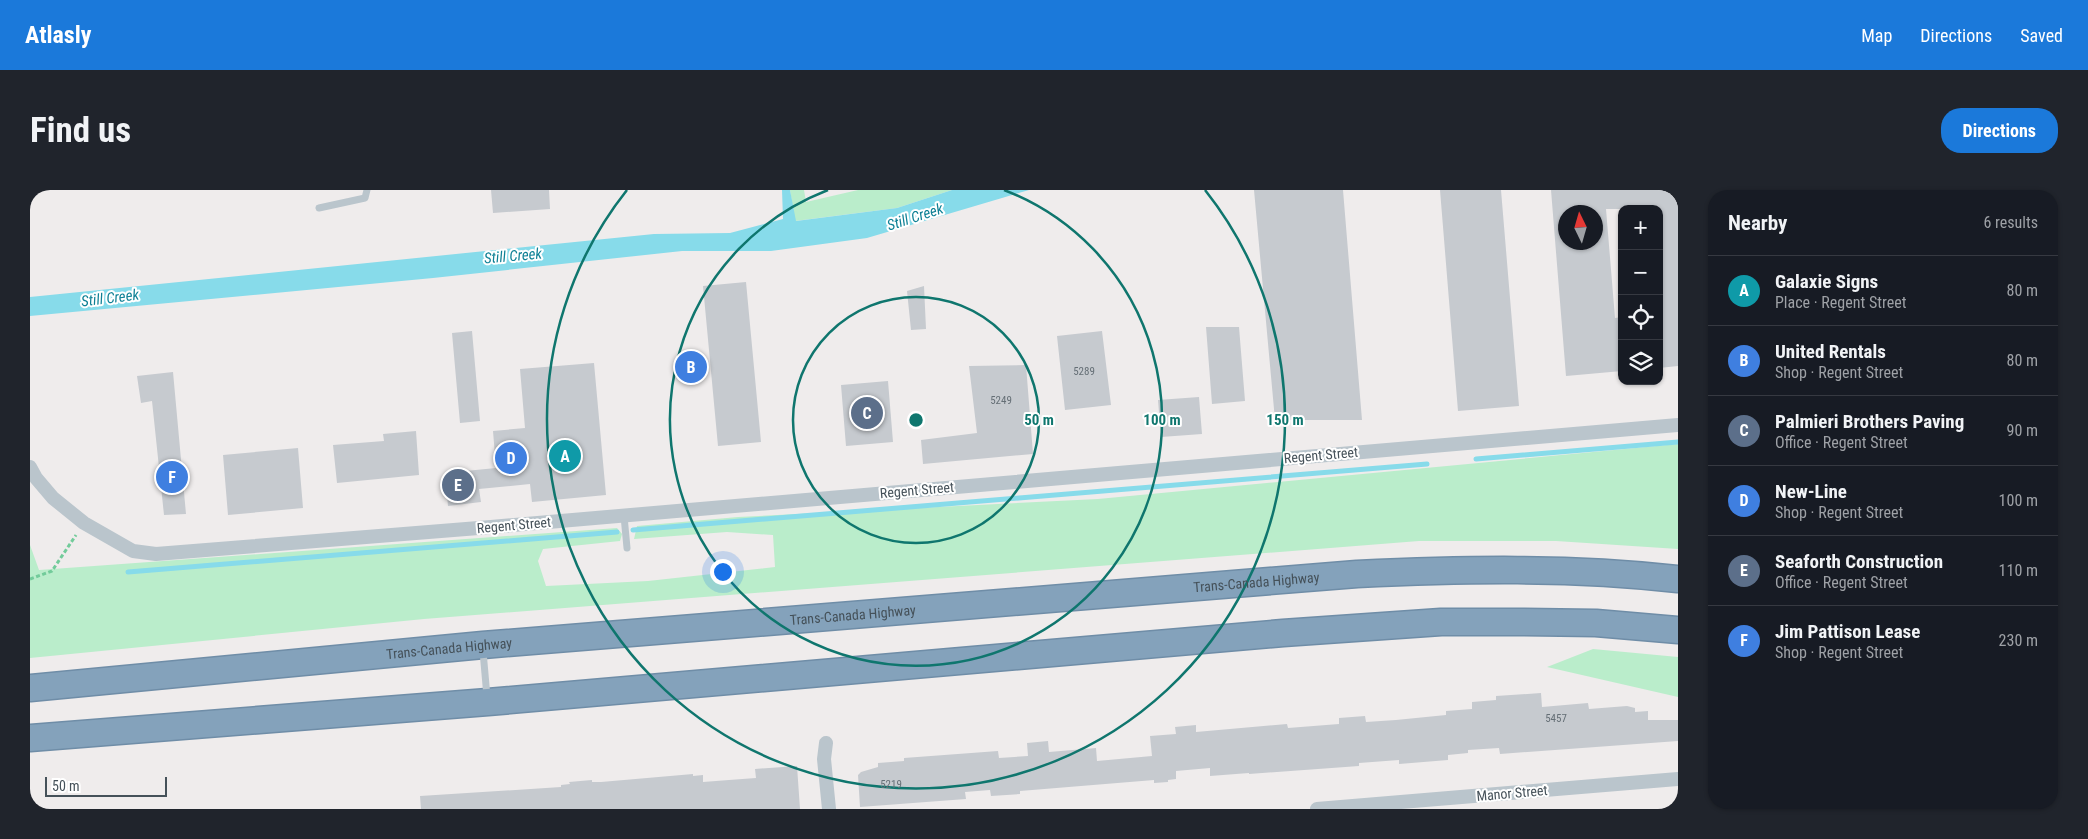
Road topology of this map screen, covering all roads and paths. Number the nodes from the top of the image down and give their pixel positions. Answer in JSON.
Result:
{"nodes":[{"id":1,"x":367,"y":190,"type":"edge"},
{"id":2,"x":319,"y":208,"type":"dead end"},
{"id":3,"x":1678,"y":425,"type":"edge"},
{"id":4,"x":30,"y":468,"type":"edge"},
{"id":5,"x":624,"y":516,"type":"junction"},
{"id":6,"x":84,"y":523,"type":"junction"},
{"id":7,"x":627,"y":548,"type":"dead end"},
{"id":8,"x":30,"y":579,"type":"edge"},
{"id":9,"x":1678,"y":579,"type":"edge"},
{"id":10,"x":1678,"y":630,"type":"edge"},
{"id":11,"x":483,"y":645,"type":"junction"},
{"id":12,"x":30,"y":688,"type":"edge"},
{"id":13,"x":488,"y":702,"type":"junction"},
{"id":14,"x":30,"y":738,"type":"edge"},
{"id":15,"x":826,"y":743,"type":"dead end"},
{"id":16,"x":1678,"y":779,"type":"edge"},
{"id":17,"x":829,"y":809,"type":"edge"},
{"id":18,"x":1317,"y":809,"type":"edge"}],
"edges":[{"from":1,"to":2,"type":"lane"},
{"from":3,"to":5,"type":"street","name":"Regent Street"},
{"from":4,"to":6,"type":"street","name":"Regent Street"},
{"from":5,"to":6,"type":"street","name":"Regent Street"},
{"from":5,"to":7,"type":"lane"},
{"from":6,"to":8,"type":"path"},
{"from":9,"to":11,"type":"highway","name":"Trans-Canada Highway"},
{"from":10,"to":13,"type":"highway"},
{"from":11,"to":12,"type":"highway","name":"Trans-Canada Highway"},
{"from":11,"to":13,"type":"lane"},
{"from":13,"to":14,"type":"highway"},
{"from":15,"to":17,"type":"street"},
{"from":16,"to":18,"type":"street","name":"Manor Street"}]}
